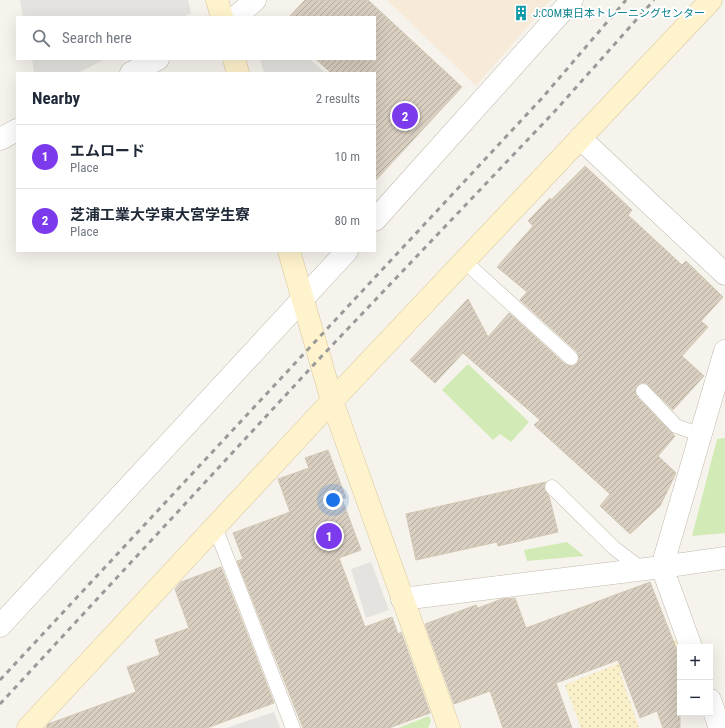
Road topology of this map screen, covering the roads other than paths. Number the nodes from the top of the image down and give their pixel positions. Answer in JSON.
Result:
{"nodes":[{"id":1,"x":217,"y":0,"type":"edge"},
{"id":2,"x":255,"y":0,"type":"edge"},
{"id":3,"x":572,"y":0,"type":"edge"},
{"id":4,"x":711,"y":0,"type":"edge"},
{"id":5,"x":222,"y":16,"type":"edge"},
{"id":6,"x":237,"y":16,"type":"edge"},
{"id":7,"x":156,"y":60,"type":"edge"},
{"id":8,"x":234,"y":60,"type":"edge"},
{"id":9,"x":133,"y":72,"type":"edge"},
{"id":10,"x":238,"y":72,"type":"edge"},
{"id":11,"x":16,"y":131,"type":"edge"},
{"id":12,"x":580,"y":138,"type":"junction"},
{"id":13,"x":0,"y":139,"type":"edge"},
{"id":14,"x":376,"y":219,"type":"edge"},
{"id":15,"x":289,"y":252,"type":"edge"},
{"id":16,"x":346,"y":252,"type":"edge"},
{"id":17,"x":464,"y":261,"type":"junction"},
{"id":18,"x":725,"y":274,"type":"edge"},
{"id":19,"x":303,"y":300,"type":"junction"},
{"id":20,"x":725,"y":352,"type":"edge"},
{"id":21,"x":571,"y":358,"type":"dead end"},
{"id":22,"x":643,"y":391,"type":"dead end"},
{"id":23,"x":332,"y":401,"type":"junction"},
{"id":24,"x":701,"y":435,"type":"junction"},
{"id":25,"x":552,"y":487,"type":"dead end"},
{"id":26,"x":215,"y":527,"type":"junction"},
{"id":27,"x":725,"y":558,"type":"edge"},
{"id":28,"x":653,"y":568,"type":"junction"},
{"id":29,"x":402,"y":599,"type":"junction"},
{"id":30,"x":0,"y":626,"type":"edge"},
{"id":31,"x":690,"y":644,"type":"edge"},
{"id":32,"x":713,"y":708,"type":"edge"},
{"id":33,"x":28,"y":728,"type":"edge"},
{"id":34,"x":293,"y":728,"type":"edge"},
{"id":35,"x":449,"y":728,"type":"edge"},
{"id":36,"x":720,"y":728,"type":"edge"}],
"edges":[{"from":1,"to":5,"type":"street"},
{"from":2,"to":6,"type":"street"},
{"from":3,"to":14,"type":"street"},
{"from":4,"to":12,"type":"street"},
{"from":7,"to":9,"type":"street"},
{"from":8,"to":10,"type":"street"},
{"from":11,"to":13,"type":"street"},
{"from":12,"to":17,"type":"street"},
{"from":12,"to":18,"type":"street"},
{"from":15,"to":19,"type":"street"},
{"from":16,"to":19,"type":"street"},
{"from":17,"to":21,"type":"lane"},
{"from":17,"to":23,"type":"street"},
{"from":19,"to":23,"type":"street"},
{"from":19,"to":30,"type":"street"},
{"from":20,"to":24,"type":"street"},
{"from":22,"to":24,"type":"lane"},
{"from":23,"to":26,"type":"street"},
{"from":23,"to":29,"type":"street"},
{"from":24,"to":28,"type":"street"},
{"from":25,"to":28,"type":"lane"},
{"from":26,"to":33,"type":"street"},
{"from":26,"to":34,"type":"lane"},
{"from":27,"to":28,"type":"street"},
{"from":28,"to":29,"type":"street"},
{"from":28,"to":31,"type":"street"},
{"from":29,"to":35,"type":"street"},
{"from":32,"to":36,"type":"street"}]}
